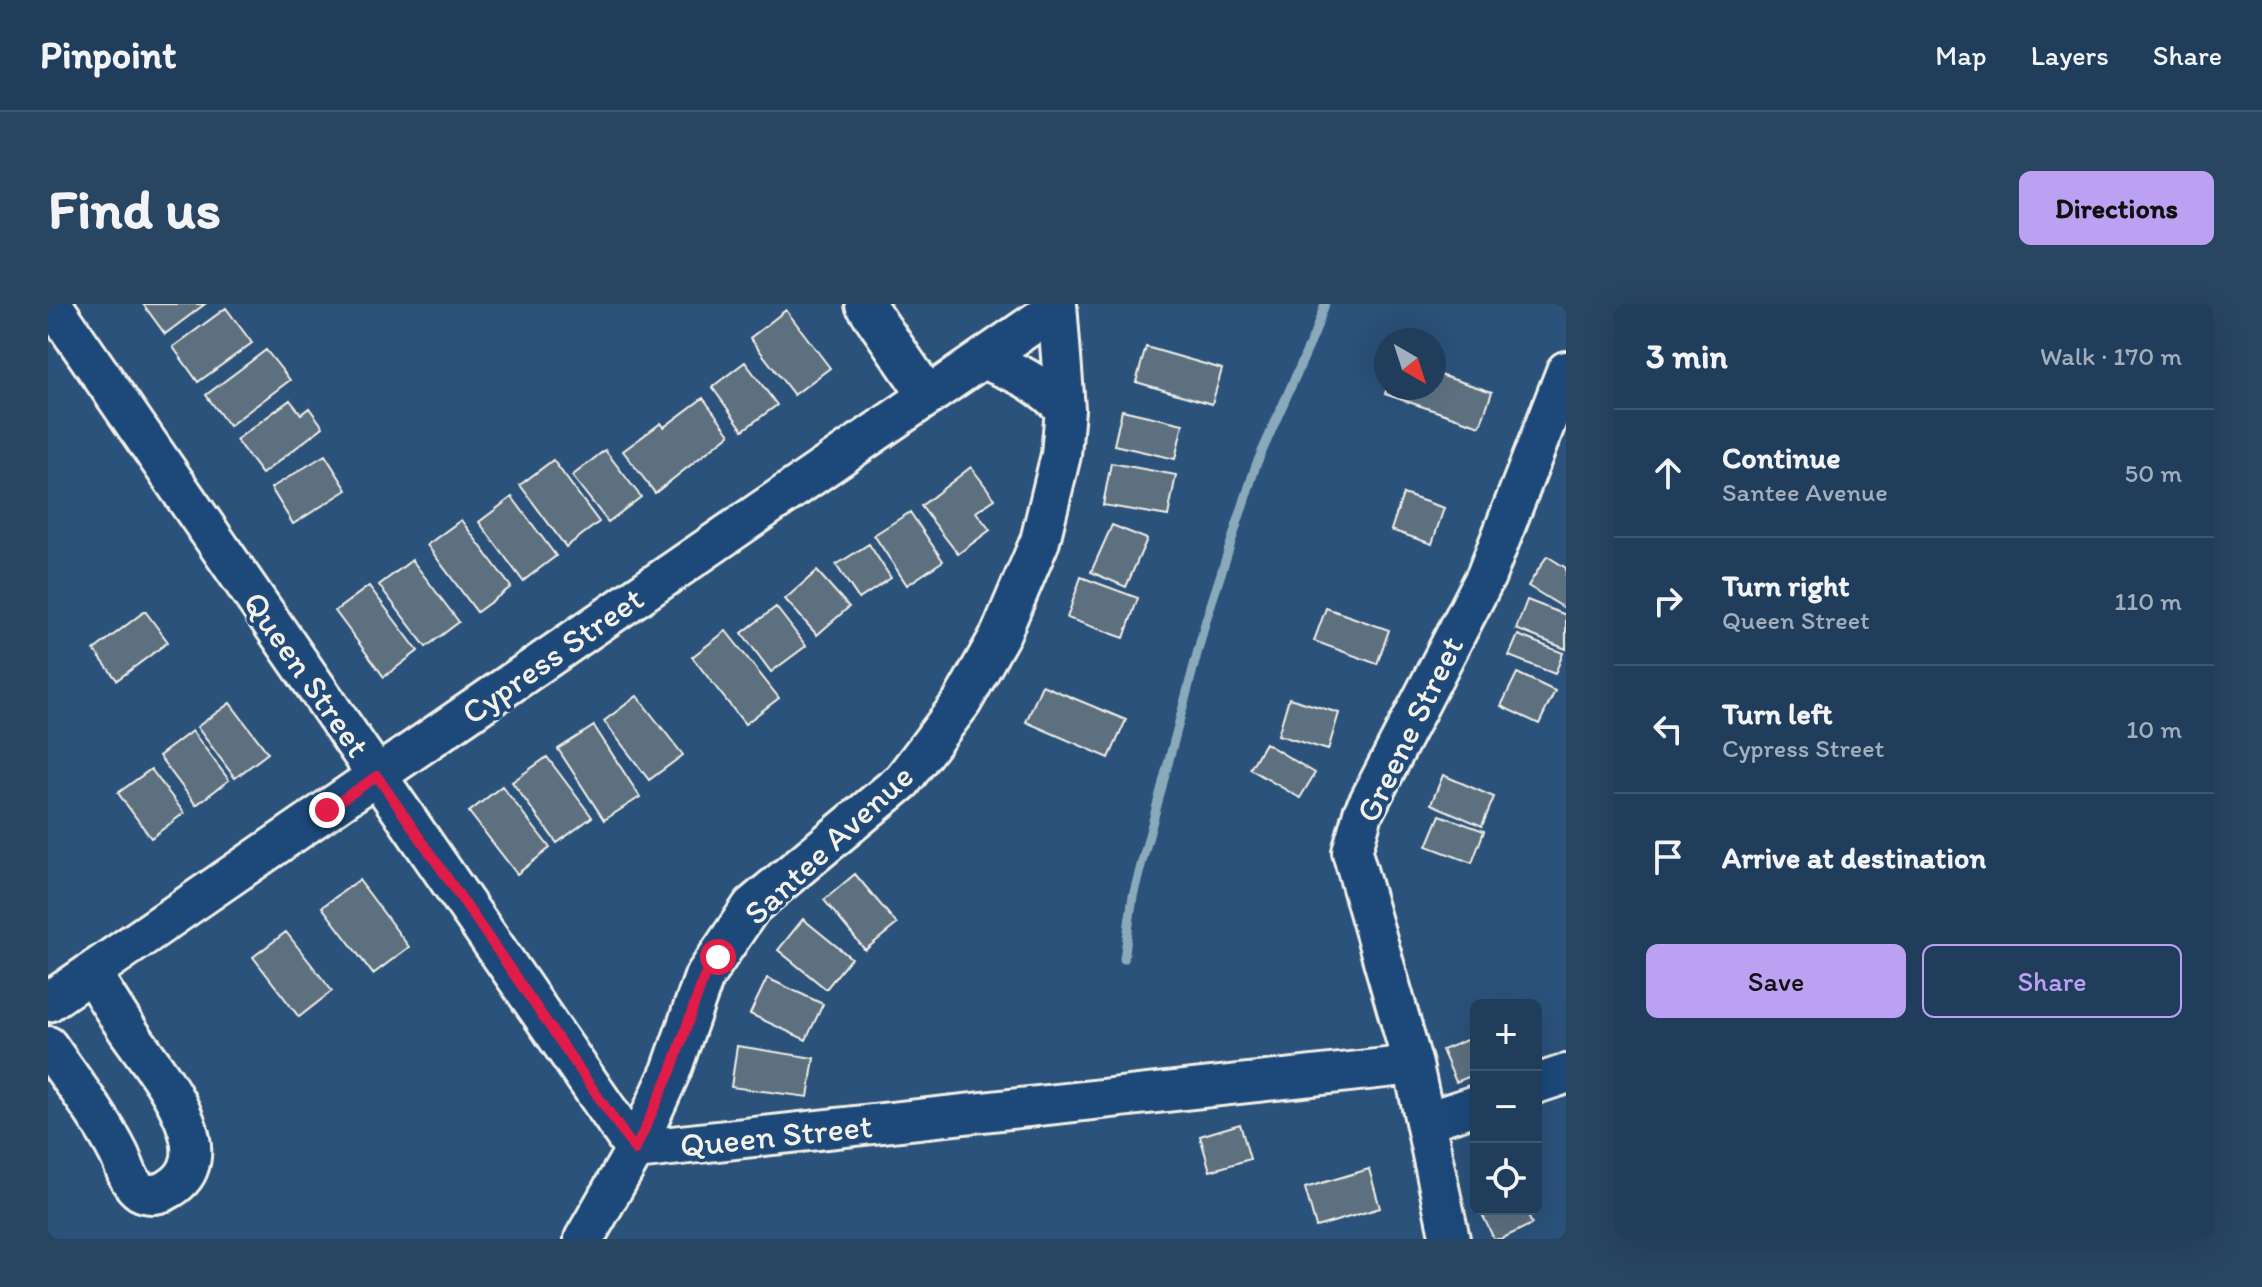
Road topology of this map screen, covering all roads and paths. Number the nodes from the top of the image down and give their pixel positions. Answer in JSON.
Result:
{"nodes":[{"id":1,"x":52,"y":304,"type":"edge"},
{"id":2,"x":865,"y":304,"type":"edge"},
{"id":3,"x":1056,"y":306,"type":"edge"},
{"id":4,"x":982,"y":359,"type":"junction"},
{"id":5,"x":1566,"y":371,"type":"edge"},
{"id":6,"x":928,"y":396,"type":"junction"},
{"id":7,"x":1065,"y":409,"type":"junction"},
{"id":8,"x":377,"y":776,"type":"junction"},
{"id":9,"x":91,"y":973,"type":"junction"},
{"id":10,"x":48,"y":1002,"type":"edge"},
{"id":11,"x":48,"y":1046,"type":"edge"},
{"id":12,"x":1413,"y":1065,"type":"junction"},
{"id":13,"x":1566,"y":1074,"type":"edge"},
{"id":14,"x":1542,"y":1082,"type":"edge"},
{"id":15,"x":1470,"y":1107,"type":"edge"},
{"id":16,"x":1426,"y":1121,"type":"junction"},
{"id":17,"x":635,"y":1150,"type":"junction"},
{"id":18,"x":584,"y":1239,"type":"edge"},
{"id":19,"x":1450,"y":1239,"type":"edge"}],
"edges":[{"from":1,"to":8,"type":"street","name":"Queen Street"},
{"from":2,"to":6,"type":"street"},
{"from":3,"to":4,"type":"street","name":"Cypress Street"},
{"from":3,"to":7,"type":"street","name":"Santee Avenue"},
{"from":4,"to":6,"type":"street","name":"Cypress Street"},
{"from":4,"to":7,"type":"street"},
{"from":5,"to":12,"type":"street","name":"Greene Street"},
{"from":6,"to":8,"type":"street","name":"Cypress Street"},
{"from":7,"to":17,"type":"street","name":"Santee Avenue"},
{"from":8,"to":9,"type":"street","name":"Cypress Street"},
{"from":8,"to":17,"type":"street","name":"Queen Street"},
{"from":9,"to":10,"type":"street","name":"Cypress Street"},
{"from":9,"to":11,"type":"street"},
{"from":12,"to":16,"type":"street","name":"Greene Street"},
{"from":12,"to":17,"type":"street","name":"Queen Street"},
{"from":13,"to":14,"type":"street"},
{"from":15,"to":16,"type":"street"},
{"from":16,"to":19,"type":"street","name":"Greene Street"},
{"from":17,"to":18,"type":"street","name":"Santee Avenue"}]}
